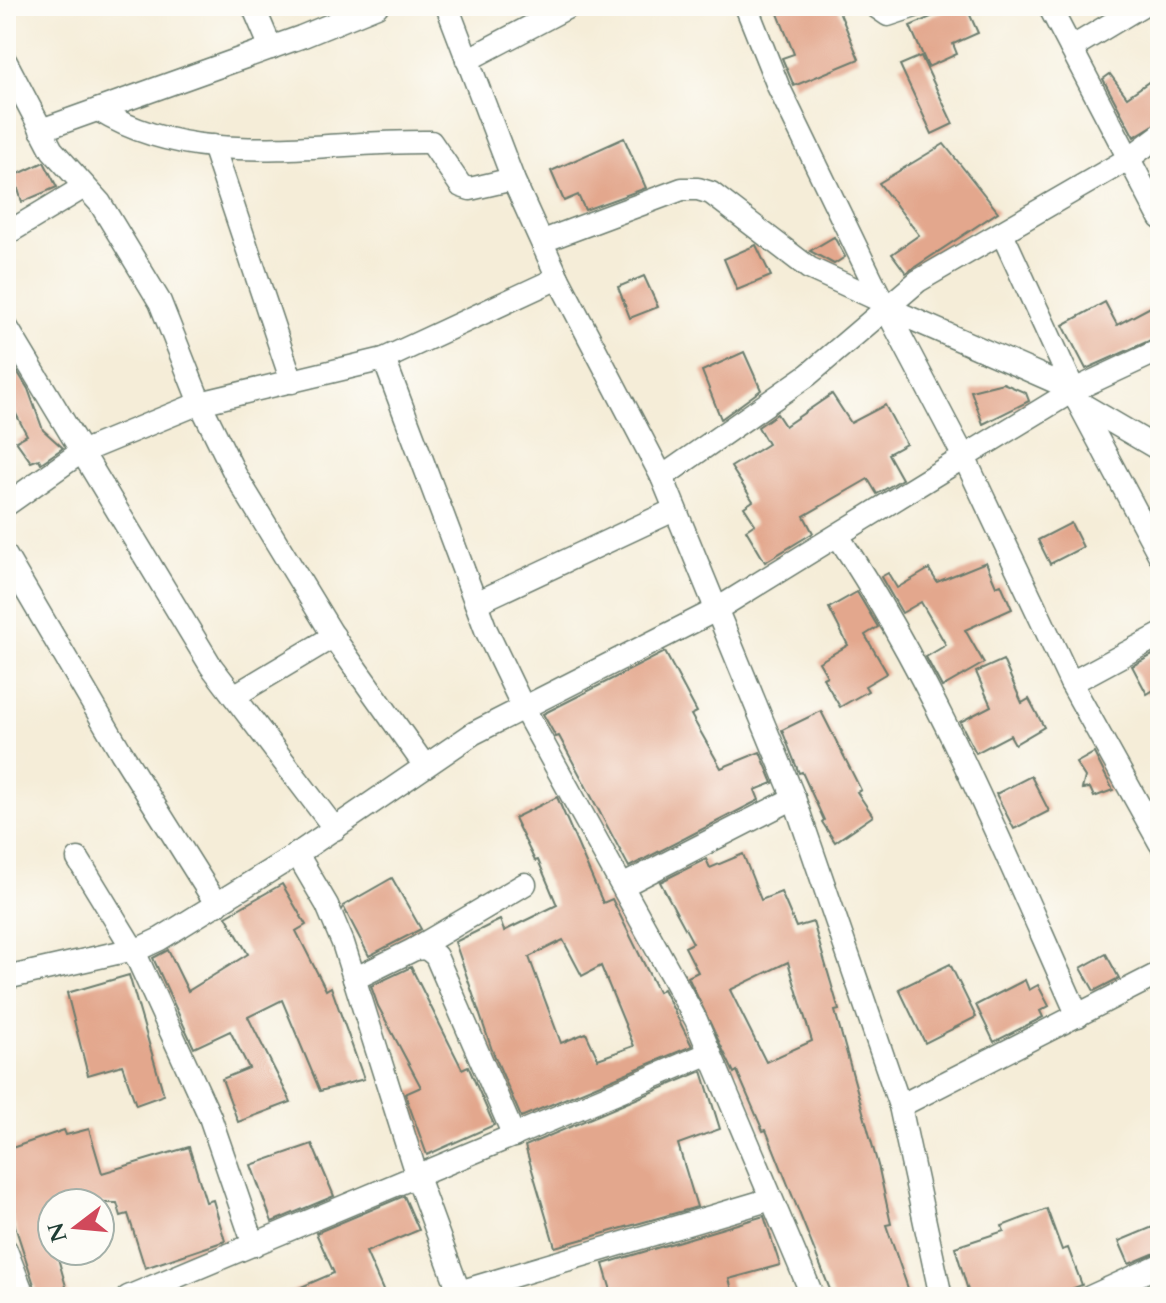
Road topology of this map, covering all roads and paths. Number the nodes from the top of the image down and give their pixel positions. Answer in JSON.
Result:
{"nodes":[{"id":1,"x":253,"y":6,"type":"edge"},
{"id":2,"x":377,"y":6,"type":"edge"},
{"id":3,"x":447,"y":6,"type":"edge"},
{"id":4,"x":570,"y":6,"type":"edge"},
{"id":5,"x":746,"y":6,"type":"edge"},
{"id":6,"x":875,"y":6,"type":"edge"},
{"id":7,"x":915,"y":6,"type":"edge"},
{"id":8,"x":1049,"y":6,"type":"edge"},
{"id":9,"x":1141,"y":6,"type":"edge"},
{"id":10,"x":271,"y":48,"type":"junction"},
{"id":11,"x":1071,"y":48,"type":"junction"},
{"id":12,"x":467,"y":60,"type":"junction"},
{"id":13,"x":6,"y":62,"type":"edge"},
{"id":14,"x":98,"y":110,"type":"junction"},
{"id":15,"x":41,"y":130,"type":"junction"},
{"id":16,"x":1160,"y":135,"type":"edge"},
{"id":17,"x":213,"y":146,"type":"junction"},
{"id":18,"x":1128,"y":159,"type":"junction"},
{"id":19,"x":513,"y":179,"type":"junction"},
{"id":20,"x":84,"y":187,"type":"junction"},
{"id":21,"x":1160,"y":218,"type":"edge"},
{"id":22,"x":1002,"y":233,"type":"junction"},
{"id":23,"x":6,"y":234,"type":"edge"},
{"id":24,"x":543,"y":241,"type":"junction"},
{"id":25,"x":558,"y":278,"type":"junction"},
{"id":26,"x":883,"y":304,"type":"junction"},
{"id":27,"x":6,"y":326,"type":"edge"},
{"id":28,"x":1160,"y":350,"type":"edge"},
{"id":29,"x":384,"y":359,"type":"junction"},
{"id":30,"x":292,"y":382,"type":"junction"},
{"id":31,"x":1076,"y":396,"type":"junction"},
{"id":32,"x":200,"y":403,"type":"junction"},
{"id":33,"x":1160,"y":450,"type":"edge"},
{"id":34,"x":81,"y":452,"type":"junction"},
{"id":35,"x":964,"y":457,"type":"junction"},
{"id":36,"x":662,"y":477,"type":"junction"},
{"id":37,"x":6,"y":505,"type":"edge"},
{"id":38,"x":674,"y":510,"type":"junction"},
{"id":39,"x":838,"y":536,"type":"junction"},
{"id":40,"x":6,"y":556,"type":"edge"},
{"id":41,"x":1160,"y":556,"type":"edge"},
{"id":42,"x":476,"y":603,"type":"junction"},
{"id":43,"x":714,"y":611,"type":"junction"},
{"id":44,"x":1160,"y":635,"type":"edge"},
{"id":45,"x":334,"y":636,"type":"junction"},
{"id":46,"x":1071,"y":683,"type":"junction"},
{"id":47,"x":234,"y":696,"type":"junction"},
{"id":48,"x":523,"y":707,"type":"junction"},
{"id":49,"x":425,"y":766,"type":"junction"},
{"id":50,"x":794,"y":798,"type":"junction"},
{"id":51,"x":335,"y":829,"type":"junction"},
{"id":52,"x":1160,"y":843,"type":"edge"},
{"id":53,"x":297,"y":854,"type":"junction"},
{"id":54,"x":78,"y":859,"type":"dead end"},
{"id":55,"x":525,"y":884,"type":"dead end"},
{"id":56,"x":624,"y":885,"type":"junction"},
{"id":57,"x":217,"y":905,"type":"junction"},
{"id":58,"x":133,"y":949,"type":"junction"},
{"id":59,"x":415,"y":949,"type":"junction"},
{"id":60,"x":1160,"y":973,"type":"edge"},
{"id":61,"x":6,"y":978,"type":"edge"},
{"id":62,"x":354,"y":979,"type":"junction"},
{"id":63,"x":1078,"y":1016,"type":"junction"},
{"id":64,"x":710,"y":1053,"type":"junction"},
{"id":65,"x":900,"y":1106,"type":"junction"},
{"id":66,"x":514,"y":1136,"type":"junction"},
{"id":67,"x":417,"y":1177,"type":"junction"},
{"id":68,"x":771,"y":1199,"type":"junction"},
{"id":69,"x":254,"y":1245,"type":"junction"},
{"id":70,"x":6,"y":1250,"type":"edge"},
{"id":71,"x":1160,"y":1265,"type":"edge"},
{"id":72,"x":460,"y":1294,"type":"edge"},
{"id":73,"x":24,"y":1297,"type":"edge"},
{"id":74,"x":128,"y":1297,"type":"edge"},
{"id":75,"x":813,"y":1297,"type":"edge"},
{"id":76,"x":941,"y":1297,"type":"edge"},
{"id":77,"x":1090,"y":1297,"type":"edge"}],
"edges":[{"from":1,"to":10,"type":"street"},
{"from":2,"to":10,"type":"street"},
{"from":3,"to":12,"type":"street"},
{"from":4,"to":12,"type":"street"},
{"from":5,"to":26,"type":"street"},
{"from":6,"to":7,"type":"street"},
{"from":8,"to":11,"type":"street"},
{"from":9,"to":11,"type":"street"},
{"from":10,"to":14,"type":"street"},
{"from":11,"to":18,"type":"street"},
{"from":12,"to":19,"type":"street"},
{"from":13,"to":15,"type":"street"},
{"from":14,"to":15,"type":"street"},
{"from":14,"to":17,"type":"street"},
{"from":15,"to":20,"type":"street"},
{"from":16,"to":18,"type":"street"},
{"from":17,"to":19,"type":"street"},
{"from":17,"to":30,"type":"street"},
{"from":18,"to":21,"type":"street"},
{"from":18,"to":22,"type":"street"},
{"from":19,"to":24,"type":"street"},
{"from":20,"to":23,"type":"street"},
{"from":20,"to":32,"type":"street"},
{"from":22,"to":26,"type":"street"},
{"from":22,"to":31,"type":"street"},
{"from":24,"to":25,"type":"street"},
{"from":24,"to":26,"type":"street"},
{"from":25,"to":29,"type":"street"},
{"from":25,"to":36,"type":"street"},
{"from":26,"to":31,"type":"street"},
{"from":26,"to":35,"type":"street"},
{"from":26,"to":36,"type":"street"},
{"from":27,"to":34,"type":"street"},
{"from":28,"to":31,"type":"street"},
{"from":29,"to":30,"type":"street"},
{"from":29,"to":42,"type":"street"},
{"from":30,"to":32,"type":"street"},
{"from":31,"to":33,"type":"street"},
{"from":31,"to":35,"type":"street"},
{"from":31,"to":41,"type":"street"},
{"from":32,"to":34,"type":"street"},
{"from":32,"to":45,"type":"street"},
{"from":34,"to":37,"type":"street"},
{"from":34,"to":47,"type":"street"},
{"from":35,"to":39,"type":"street"},
{"from":35,"to":46,"type":"street"},
{"from":36,"to":38,"type":"street"},
{"from":38,"to":42,"type":"street"},
{"from":38,"to":43,"type":"street"},
{"from":39,"to":43,"type":"street"},
{"from":39,"to":63,"type":"street"},
{"from":40,"to":57,"type":"street"},
{"from":42,"to":48,"type":"street"},
{"from":43,"to":48,"type":"street"},
{"from":43,"to":50,"type":"street"},
{"from":44,"to":46,"type":"street"},
{"from":45,"to":47,"type":"street"},
{"from":45,"to":49,"type":"street"},
{"from":46,"to":52,"type":"street"},
{"from":47,"to":51,"type":"street"},
{"from":48,"to":49,"type":"street"},
{"from":48,"to":56,"type":"street"},
{"from":49,"to":51,"type":"street"},
{"from":50,"to":56,"type":"street"},
{"from":50,"to":65,"type":"street"},
{"from":51,"to":53,"type":"street"},
{"from":53,"to":57,"type":"street"},
{"from":53,"to":62,"type":"street"},
{"from":54,"to":58,"type":"street"},
{"from":55,"to":59,"type":"street"},
{"from":56,"to":64,"type":"street"},
{"from":57,"to":58,"type":"street"},
{"from":58,"to":61,"type":"street"},
{"from":58,"to":69,"type":"street"},
{"from":59,"to":62,"type":"street"},
{"from":59,"to":66,"type":"street"},
{"from":60,"to":63,"type":"street"},
{"from":62,"to":67,"type":"street"},
{"from":63,"to":65,"type":"street"},
{"from":64,"to":66,"type":"street"},
{"from":64,"to":68,"type":"street"},
{"from":65,"to":76,"type":"street"},
{"from":66,"to":67,"type":"street"},
{"from":67,"to":69,"type":"street"},
{"from":67,"to":72,"type":"street"},
{"from":68,"to":72,"type":"street"},
{"from":68,"to":75,"type":"street"},
{"from":69,"to":74,"type":"street"},
{"from":70,"to":73,"type":"street"},
{"from":71,"to":77,"type":"street"}]}
